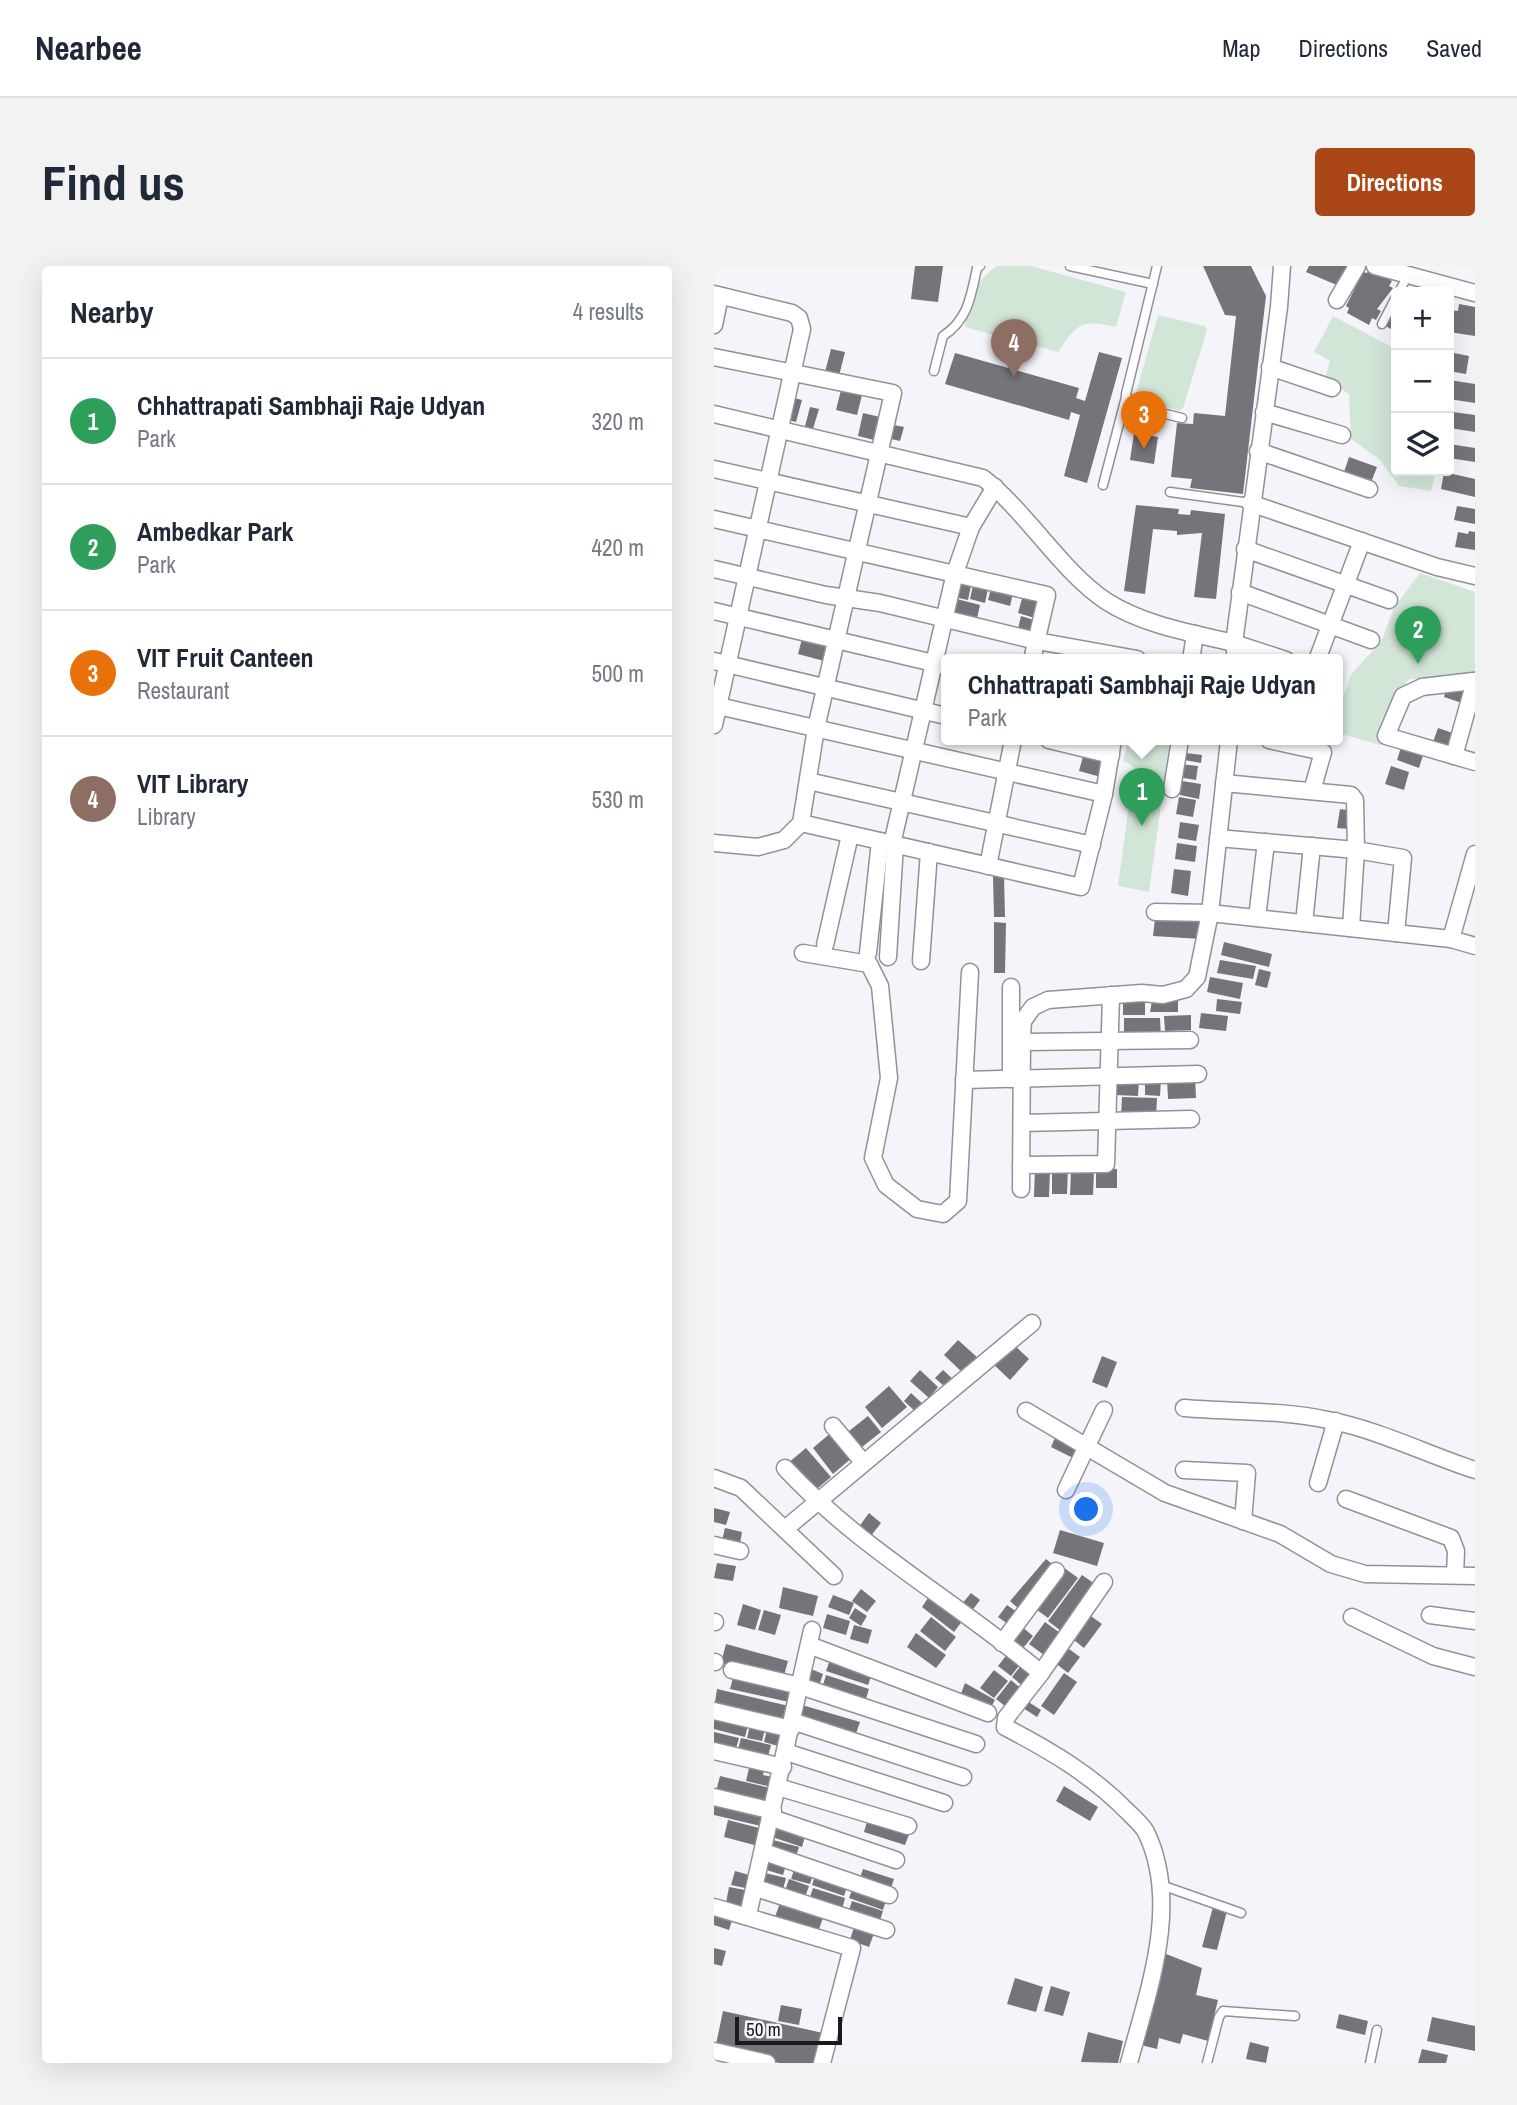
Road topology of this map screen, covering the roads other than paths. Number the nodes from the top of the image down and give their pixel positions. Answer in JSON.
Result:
{"nodes":[{"id":1,"x":980,"y":266,"type":"edge"},
{"id":2,"x":1070,"y":266,"type":"edge"},
{"id":3,"x":1157,"y":266,"type":"edge"},
{"id":4,"x":1290,"y":266,"type":"edge"},
{"id":5,"x":1357,"y":266,"type":"edge"},
{"id":6,"x":1375,"y":266,"type":"edge"},
{"id":7,"x":1282,"y":274,"type":"edge"},
{"id":8,"x":1408,"y":275,"type":"junction"},
{"id":9,"x":1153,"y":284,"type":"junction"},
{"id":10,"x":1402,"y":287,"type":"edge"},
{"id":11,"x":1441,"y":287,"type":"edge"},
{"id":12,"x":1454,"y":291,"type":"edge"},
{"id":13,"x":1475,"y":293,"type":"edge"},
{"id":14,"x":717,"y":295,"type":"edge"},
{"id":15,"x":1337,"y":300,"type":"dead end"},
{"id":16,"x":1391,"y":307,"type":"edge"},
{"id":17,"x":1382,"y":324,"type":"dead end"},
{"id":18,"x":714,"y":325,"type":"edge"},
{"id":19,"x":714,"y":357,"type":"edge"},
{"id":20,"x":1270,"y":367,"type":"junction"},
{"id":21,"x":794,"y":371,"type":"junction"},
{"id":22,"x":934,"y":371,"type":"dead end"},
{"id":23,"x":1332,"y":388,"type":"dead end"},
{"id":24,"x":1126,"y":394,"type":"junction"},
{"id":25,"x":1264,"y":412,"type":"junction"},
{"id":26,"x":714,"y":414,"type":"edge"},
{"id":27,"x":1182,"y":418,"type":"dead end"},
{"id":28,"x":781,"y":429,"type":"junction"},
{"id":29,"x":1342,"y":435,"type":"dead end"},
{"id":30,"x":1258,"y":451,"type":"junction"},
{"id":31,"x":879,"y":452,"type":"junction"},
{"id":32,"x":714,"y":469,"type":"edge"},
{"id":33,"x":769,"y":482,"type":"junction"},
{"id":34,"x":1103,"y":485,"type":"dead end"},
{"id":35,"x":995,"y":487,"type":"junction"},
{"id":36,"x":1369,"y":489,"type":"dead end"},
{"id":37,"x":1170,"y":492,"type":"dead end"},
{"id":38,"x":1250,"y":503,"type":"junction"},
{"id":39,"x":867,"y":504,"type":"junction"},
{"id":40,"x":714,"y":519,"type":"edge"},
{"id":41,"x":971,"y":527,"type":"junction"},
{"id":42,"x":758,"y":530,"type":"junction"},
{"id":43,"x":1362,"y":541,"type":"junction"},
{"id":44,"x":1245,"y":549,"type":"junction"},
{"id":45,"x":857,"y":550,"type":"junction"},
{"id":46,"x":714,"y":569,"type":"edge"},
{"id":47,"x":955,"y":573,"type":"junction"},
{"id":48,"x":1475,"y":576,"type":"edge"},
{"id":49,"x":747,"y":577,"type":"junction"},
{"id":50,"x":1346,"y":584,"type":"junction"},
{"id":51,"x":1240,"y":592,"type":"junction"},
{"id":52,"x":846,"y":598,"type":"junction"},
{"id":53,"x":1389,"y":600,"type":"dead end"},
{"id":54,"x":714,"y":611,"type":"edge"},
{"id":55,"x":738,"y":616,"type":"junction"},
{"id":56,"x":944,"y":619,"type":"junction"},
{"id":57,"x":1331,"y":625,"type":"junction"},
{"id":58,"x":1195,"y":634,"type":"junction"},
{"id":59,"x":836,"y":640,"type":"junction"},
{"id":60,"x":1371,"y":640,"type":"dead end"},
{"id":61,"x":1037,"y":641,"type":"junction"},
{"id":62,"x":1235,"y":652,"type":"edge"},
{"id":63,"x":1034,"y":654,"type":"edge"},
{"id":64,"x":1109,"y":654,"type":"edge"},
{"id":65,"x":1192,"y":654,"type":"edge"},
{"id":66,"x":1319,"y":654,"type":"edge"},
{"id":67,"x":721,"y":663,"type":"edge"},
{"id":68,"x":940,"y":665,"type":"edge"},
{"id":69,"x":1474,"y":681,"type":"edge"},
{"id":70,"x":825,"y":688,"type":"junction"},
{"id":71,"x":716,"y":706,"type":"edge"},
{"id":72,"x":923,"y":710,"type":"junction"},
{"id":73,"x":941,"y":715,"type":"edge"},
{"id":74,"x":714,"y":725,"type":"edge"},
{"id":75,"x":816,"y":728,"type":"junction"},
{"id":76,"x":1012,"y":745,"type":"edge"},
{"id":77,"x":1094,"y":745,"type":"edge"},
{"id":78,"x":1179,"y":745,"type":"edge"},
{"id":79,"x":1228,"y":745,"type":"edge"},
{"id":80,"x":1324,"y":746,"type":"edge"},
{"id":81,"x":1112,"y":747,"type":"edge"},
{"id":82,"x":914,"y":751,"type":"junction"},
{"id":83,"x":1454,"y":756,"type":"junction"},
{"id":84,"x":1475,"y":762,"type":"edge"},
{"id":85,"x":1006,"y":772,"type":"junction"},
{"id":86,"x":808,"y":781,"type":"junction"},
{"id":87,"x":1224,"y":783,"type":"junction"},
{"id":88,"x":1172,"y":789,"type":"dead end"},
{"id":89,"x":1312,"y":791,"type":"junction"},
{"id":90,"x":1104,"y":794,"type":"junction"},
{"id":91,"x":902,"y":802,"type":"junction"},
{"id":92,"x":801,"y":823,"type":"junction"},
{"id":93,"x":996,"y":824,"type":"junction"},
{"id":94,"x":850,"y":835,"type":"junction"},
{"id":95,"x":1218,"y":838,"type":"junction"},
{"id":96,"x":1266,"y":842,"type":"junction"},
{"id":97,"x":714,"y":843,"type":"edge"},
{"id":98,"x":889,"y":843,"type":"junction"},
{"id":99,"x":1092,"y":845,"type":"junction"},
{"id":100,"x":1312,"y":846,"type":"junction"},
{"id":101,"x":1356,"y":850,"type":"junction"},
{"id":102,"x":929,"y":852,"type":"junction"},
{"id":103,"x":1475,"y":855,"type":"edge"},
{"id":104,"x":988,"y":866,"type":"junction"},
{"id":105,"x":1155,"y":912,"type":"dead end"},
{"id":106,"x":1210,"y":913,"type":"junction"},
{"id":107,"x":1257,"y":918,"type":"junction"},
{"id":108,"x":1304,"y":923,"type":"junction"},
{"id":109,"x":1351,"y":928,"type":"junction"},
{"id":110,"x":1396,"y":933,"type":"junction"},
{"id":111,"x":1451,"y":939,"type":"junction"},
{"id":112,"x":824,"y":945,"type":"dead end"},
{"id":113,"x":1475,"y":946,"type":"edge"},
{"id":114,"x":803,"y":953,"type":"dead end"},
{"id":115,"x":868,"y":953,"type":"dead end"},
{"id":116,"x":888,"y":957,"type":"dead end"},
{"id":117,"x":922,"y":961,"type":"dead end"},
{"id":118,"x":970,"y":972,"type":"dead end"},
{"id":119,"x":1011,"y":987,"type":"dead end"},
{"id":120,"x":1111,"y":995,"type":"junction"},
{"id":121,"x":1191,"y":1040,"type":"dead end"},
{"id":122,"x":1110,"y":1041,"type":"junction"},
{"id":123,"x":1022,"y":1042,"type":"junction"},
{"id":124,"x":1198,"y":1074,"type":"dead end"},
{"id":125,"x":1108,"y":1075,"type":"junction"},
{"id":126,"x":1016,"y":1079,"type":"junction"},
{"id":127,"x":964,"y":1080,"type":"junction"},
{"id":128,"x":1191,"y":1119,"type":"dead end"},
{"id":129,"x":1022,"y":1123,"type":"junction"},
{"id":130,"x":1107,"y":1123,"type":"junction"},
{"id":131,"x":1021,"y":1166,"type":"junction"},
{"id":132,"x":1021,"y":1189,"type":"dead end"},
{"id":133,"x":1032,"y":1323,"type":"dead end"},
{"id":134,"x":1184,"y":1408,"type":"dead end"},
{"id":135,"x":1104,"y":1410,"type":"dead end"},
{"id":136,"x":1026,"y":1412,"type":"dead end"},
{"id":137,"x":1336,"y":1421,"type":"junction"},
{"id":138,"x":833,"y":1426,"type":"dead end"},
{"id":139,"x":1087,"y":1447,"type":"junction"},
{"id":140,"x":863,"y":1462,"type":"junction"},
{"id":141,"x":785,"y":1468,"type":"dead end"},
{"id":142,"x":1184,"y":1470,"type":"dead end"},
{"id":143,"x":1475,"y":1470,"type":"edge"},
{"id":144,"x":714,"y":1478,"type":"edge"},
{"id":145,"x":1318,"y":1483,"type":"dead end"},
{"id":146,"x":1066,"y":1490,"type":"dead end"},
{"id":147,"x":1346,"y":1500,"type":"dead end"},
{"id":148,"x":817,"y":1502,"type":"junction"},
{"id":149,"x":1243,"y":1521,"type":"junction"},
{"id":150,"x":785,"y":1529,"type":"junction"},
{"id":151,"x":714,"y":1545,"type":"edge"},
{"id":152,"x":740,"y":1551,"type":"dead end"},
{"id":153,"x":1056,"y":1572,"type":"dead end"},
{"id":154,"x":1455,"y":1575,"type":"junction"},
{"id":155,"x":834,"y":1576,"type":"dead end"},
{"id":156,"x":1475,"y":1576,"type":"edge"},
{"id":157,"x":1104,"y":1582,"type":"dead end"},
{"id":158,"x":1430,"y":1615,"type":"dead end"},
{"id":159,"x":1352,"y":1618,"type":"dead end"},
{"id":160,"x":1475,"y":1621,"type":"edge"},
{"id":161,"x":1002,"y":1643,"type":"junction"},
{"id":162,"x":1475,"y":1667,"type":"edge"},
{"id":163,"x":732,"y":1670,"type":"dead end"},
{"id":164,"x":1041,"y":1673,"type":"junction"},
{"id":165,"x":800,"y":1686,"type":"junction"},
{"id":166,"x":714,"y":1711,"type":"edge"},
{"id":167,"x":988,"y":1713,"type":"dead end"},
{"id":168,"x":792,"y":1725,"type":"junction"},
{"id":169,"x":976,"y":1744,"type":"dead end"},
{"id":170,"x":714,"y":1751,"type":"edge"},
{"id":171,"x":784,"y":1760,"type":"junction"},
{"id":172,"x":962,"y":1777,"type":"dead end"},
{"id":173,"x":778,"y":1787,"type":"junction"},
{"id":174,"x":714,"y":1797,"type":"edge"},
{"id":175,"x":944,"y":1803,"type":"dead end"},
{"id":176,"x":772,"y":1814,"type":"junction"},
{"id":177,"x":908,"y":1826,"type":"dead end"},
{"id":178,"x":764,"y":1852,"type":"junction"},
{"id":179,"x":896,"y":1860,"type":"dead end"},
{"id":180,"x":1161,"y":1885,"type":"junction"},
{"id":181,"x":756,"y":1888,"type":"junction"},
{"id":182,"x":889,"y":1895,"type":"dead end"},
{"id":183,"x":714,"y":1907,"type":"edge"},
{"id":184,"x":1241,"y":1913,"type":"dead end"},
{"id":185,"x":748,"y":1915,"type":"junction"},
{"id":186,"x":886,"y":1930,"type":"dead end"},
{"id":187,"x":1295,"y":2016,"type":"dead end"},
{"id":188,"x":1377,"y":2030,"type":"dead end"},
{"id":189,"x":714,"y":2052,"type":"edge"},
{"id":190,"x":767,"y":2063,"type":"edge"},
{"id":191,"x":822,"y":2063,"type":"edge"},
{"id":192,"x":1129,"y":2063,"type":"edge"},
{"id":193,"x":1207,"y":2063,"type":"edge"},
{"id":194,"x":1370,"y":2063,"type":"edge"}],
"edges":[{"from":1,"to":22,"type":"lane"},
{"from":2,"to":9,"type":"lane"},
{"from":3,"to":9,"type":"lane"},
{"from":4,"to":7,"type":"street"},
{"from":5,"to":15,"type":"street"},
{"from":6,"to":8,"type":"street"},
{"from":7,"to":20,"type":"street"},
{"from":8,"to":10,"type":"lane"},
{"from":8,"to":11,"type":"street"},
{"from":9,"to":24,"type":"lane"},
{"from":12,"to":13,"type":"street"},
{"from":14,"to":18,"type":"street"},
{"from":14,"to":21,"type":"street"},
{"from":16,"to":17,"type":"lane"},
{"from":19,"to":21,"type":"street"},
{"from":20,"to":23,"type":"street"},
{"from":20,"to":25,"type":"street"},
{"from":21,"to":28,"type":"street"},
{"from":21,"to":31,"type":"street"},
{"from":24,"to":27,"type":"lane"},
{"from":24,"to":34,"type":"lane"},
{"from":25,"to":29,"type":"street"},
{"from":25,"to":30,"type":"street"},
{"from":26,"to":28,"type":"street"},
{"from":28,"to":31,"type":"street"},
{"from":28,"to":33,"type":"street"},
{"from":30,"to":36,"type":"street"},
{"from":30,"to":38,"type":"street"},
{"from":31,"to":35,"type":"street"},
{"from":31,"to":39,"type":"street"},
{"from":32,"to":33,"type":"street"},
{"from":33,"to":39,"type":"street"},
{"from":33,"to":42,"type":"street"},
{"from":35,"to":41,"type":"street"},
{"from":35,"to":58,"type":"street"},
{"from":37,"to":38,"type":"lane"},
{"from":38,"to":43,"type":"street"},
{"from":38,"to":44,"type":"street"},
{"from":39,"to":41,"type":"street"},
{"from":39,"to":45,"type":"street"},
{"from":40,"to":42,"type":"street"},
{"from":41,"to":47,"type":"street"},
{"from":42,"to":45,"type":"street"},
{"from":42,"to":49,"type":"street"},
{"from":43,"to":48,"type":"street"},
{"from":43,"to":50,"type":"street"},
{"from":44,"to":50,"type":"street"},
{"from":44,"to":51,"type":"street"},
{"from":45,"to":47,"type":"street"},
{"from":45,"to":52,"type":"street"},
{"from":46,"to":49,"type":"street"},
{"from":47,"to":56,"type":"street"},
{"from":47,"to":61,"type":"street"},
{"from":49,"to":52,"type":"street"},
{"from":49,"to":55,"type":"street"},
{"from":50,"to":53,"type":"street"},
{"from":50,"to":57,"type":"street"},
{"from":51,"to":57,"type":"street"},
{"from":51,"to":62,"type":"street"},
{"from":52,"to":56,"type":"street"},
{"from":52,"to":59,"type":"street"},
{"from":54,"to":55,"type":"street"},
{"from":55,"to":59,"type":"street"},
{"from":55,"to":67,"type":"street"},
{"from":56,"to":61,"type":"street"},
{"from":56,"to":68,"type":"street"},
{"from":57,"to":60,"type":"street"},
{"from":57,"to":66,"type":"street"},
{"from":58,"to":62,"type":"street"},
{"from":58,"to":65,"type":"street"},
{"from":59,"to":68,"type":"street"},
{"from":59,"to":70,"type":"street"},
{"from":61,"to":63,"type":"street"},
{"from":61,"to":64,"type":"street"},
{"from":67,"to":70,"type":"street"},
{"from":67,"to":71,"type":"street"},
{"from":68,"to":72,"type":"street"},
{"from":69,"to":83,"type":"street"},
{"from":69,"to":83,"type":"street"},
{"from":70,"to":72,"type":"street"},
{"from":70,"to":75,"type":"street"},
{"from":71,"to":74,"type":"street"},
{"from":71,"to":75,"type":"street"},
{"from":72,"to":73,"type":"street"},
{"from":72,"to":82,"type":"street"},
{"from":75,"to":82,"type":"street"},
{"from":75,"to":86,"type":"street"},
{"from":76,"to":85,"type":"street"},
{"from":77,"to":81,"type":"street"},
{"from":78,"to":88,"type":"street"},
{"from":79,"to":87,"type":"street"},
{"from":80,"to":89,"type":"street"},
{"from":81,"to":90,"type":"street"},
{"from":82,"to":85,"type":"street"},
{"from":82,"to":91,"type":"street"},
{"from":83,"to":84,"type":"street"},
{"from":85,"to":90,"type":"street"},
{"from":85,"to":93,"type":"street"},
{"from":86,"to":91,"type":"street"},
{"from":86,"to":92,"type":"street"},
{"from":87,"to":89,"type":"street"},
{"from":87,"to":95,"type":"street"},
{"from":89,"to":101,"type":"street"},
{"from":90,"to":99,"type":"street"},
{"from":91,"to":93,"type":"street"},
{"from":91,"to":98,"type":"street"},
{"from":92,"to":94,"type":"street"},
{"from":92,"to":97,"type":"street"},
{"from":93,"to":99,"type":"street"},
{"from":93,"to":104,"type":"street"},
{"from":94,"to":98,"type":"street"},
{"from":94,"to":112,"type":"street"},
{"from":95,"to":96,"type":"street"},
{"from":95,"to":106,"type":"street"},
{"from":96,"to":100,"type":"street"},
{"from":96,"to":107,"type":"street"},
{"from":98,"to":102,"type":"street"},
{"from":98,"to":115,"type":"street"},
{"from":98,"to":116,"type":"street"},
{"from":99,"to":104,"type":"street"},
{"from":100,"to":101,"type":"street"},
{"from":100,"to":108,"type":"street"},
{"from":101,"to":109,"type":"street"},
{"from":101,"to":110,"type":"street"},
{"from":102,"to":104,"type":"street"},
{"from":102,"to":117,"type":"street"},
{"from":103,"to":111,"type":"street"},
{"from":105,"to":106,"type":"street"},
{"from":106,"to":107,"type":"street"},
{"from":106,"to":120,"type":"street"},
{"from":107,"to":108,"type":"street"},
{"from":108,"to":109,"type":"street"},
{"from":109,"to":110,"type":"street"},
{"from":110,"to":111,"type":"street"},
{"from":111,"to":113,"type":"street"},
{"from":114,"to":127,"type":"street"},
{"from":118,"to":127,"type":"street"},
{"from":119,"to":126,"type":"street"},
{"from":120,"to":122,"type":"street"},
{"from":120,"to":123,"type":"street"},
{"from":121,"to":122,"type":"street"},
{"from":122,"to":123,"type":"street"},
{"from":122,"to":125,"type":"street"},
{"from":123,"to":126,"type":"street"},
{"from":124,"to":125,"type":"street"},
{"from":125,"to":126,"type":"street"},
{"from":125,"to":130,"type":"street"},
{"from":126,"to":127,"type":"street"},
{"from":126,"to":129,"type":"street"},
{"from":128,"to":130,"type":"street"},
{"from":129,"to":130,"type":"street"},
{"from":129,"to":131,"type":"street"},
{"from":130,"to":131,"type":"street"},
{"from":131,"to":132,"type":"street"},
{"from":133,"to":140,"type":"street"},
{"from":134,"to":137,"type":"street"},
{"from":135,"to":139,"type":"street"},
{"from":136,"to":139,"type":"street"},
{"from":137,"to":143,"type":"street"},
{"from":137,"to":145,"type":"street"},
{"from":138,"to":140,"type":"street"},
{"from":139,"to":146,"type":"street"},
{"from":139,"to":149,"type":"street"},
{"from":140,"to":148,"type":"street"},
{"from":141,"to":148,"type":"street"},
{"from":142,"to":149,"type":"street"},
{"from":144,"to":150,"type":"street"},
{"from":147,"to":154,"type":"street"},
{"from":148,"to":150,"type":"street"},
{"from":148,"to":161,"type":"street"},
{"from":149,"to":154,"type":"street"},
{"from":150,"to":155,"type":"street"},
{"from":151,"to":152,"type":"street"},
{"from":153,"to":161,"type":"street"},
{"from":154,"to":156,"type":"street"},
{"from":157,"to":164,"type":"street"},
{"from":158,"to":160,"type":"street"},
{"from":159,"to":162,"type":"street"},
{"from":161,"to":164,"type":"street"},
{"from":163,"to":165,"type":"street"},
{"from":164,"to":180,"type":"street"},
{"from":165,"to":167,"type":"street"},
{"from":165,"to":168,"type":"street"},
{"from":165,"to":169,"type":"street"},
{"from":166,"to":168,"type":"street"},
{"from":168,"to":171,"type":"street"},
{"from":168,"to":172,"type":"street"},
{"from":170,"to":171,"type":"street"},
{"from":171,"to":173,"type":"street"},
{"from":171,"to":175,"type":"street"},
{"from":173,"to":176,"type":"street"},
{"from":173,"to":177,"type":"street"},
{"from":174,"to":176,"type":"street"},
{"from":176,"to":178,"type":"street"},
{"from":176,"to":179,"type":"street"},
{"from":178,"to":181,"type":"street"},
{"from":178,"to":182,"type":"street"},
{"from":180,"to":184,"type":"lane"},
{"from":180,"to":192,"type":"street"},
{"from":181,"to":185,"type":"street"},
{"from":181,"to":186,"type":"street"},
{"from":183,"to":185,"type":"street"},
{"from":185,"to":191,"type":"street"},
{"from":187,"to":193,"type":"lane"},
{"from":188,"to":194,"type":"lane"},
{"from":189,"to":190,"type":"street"}]}
